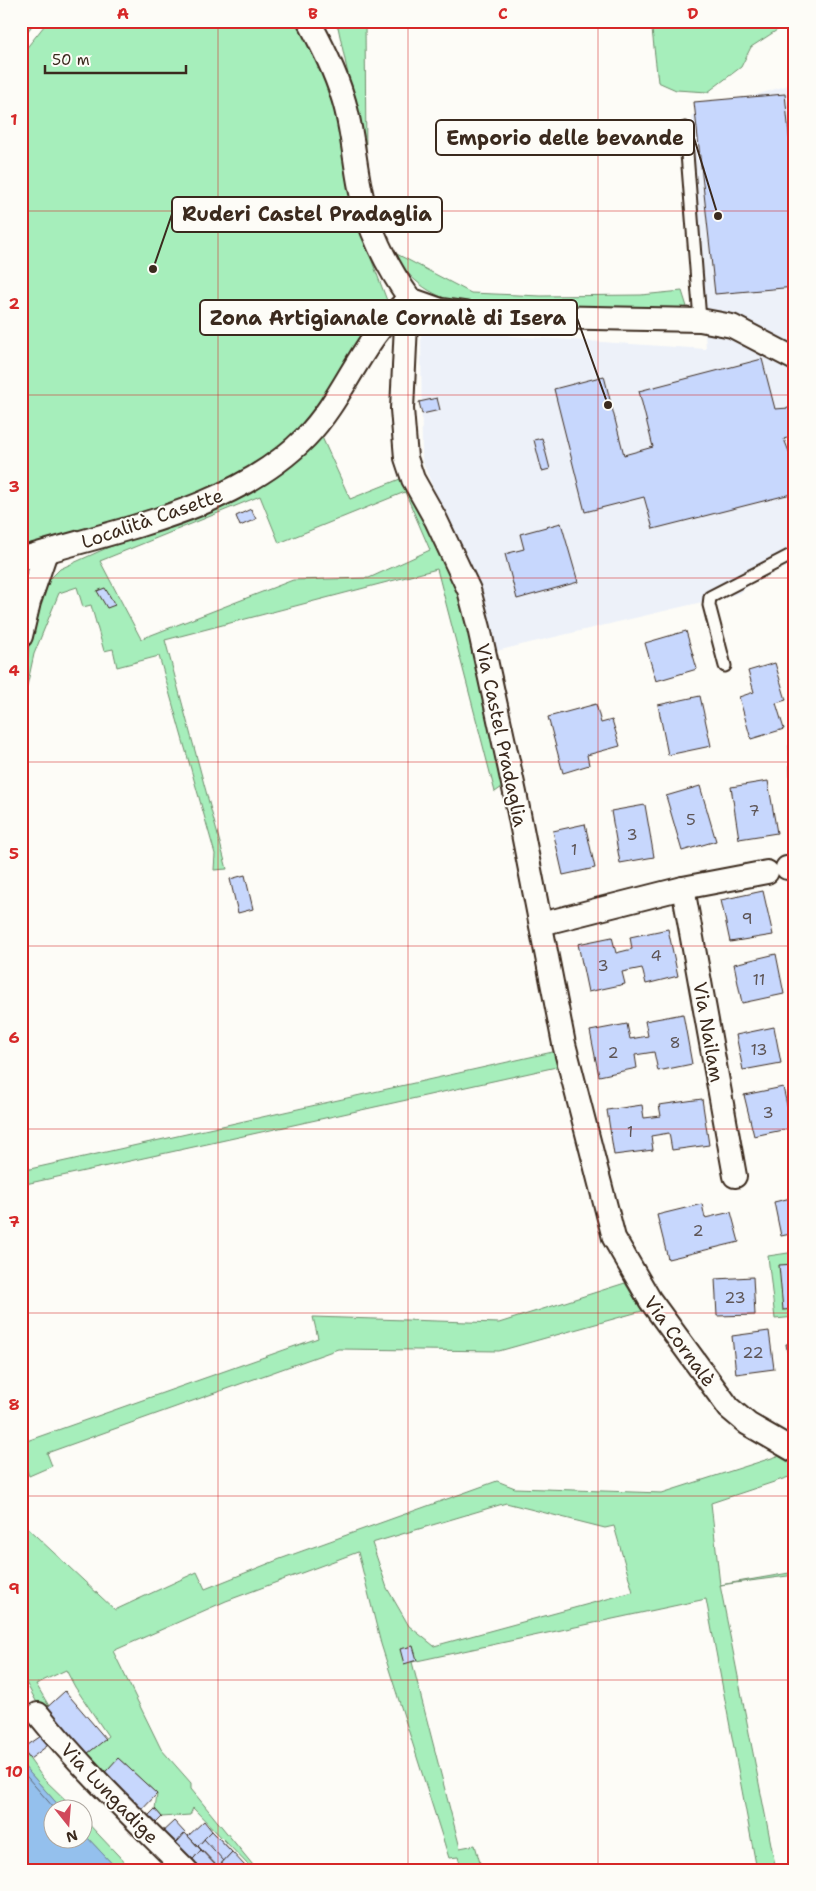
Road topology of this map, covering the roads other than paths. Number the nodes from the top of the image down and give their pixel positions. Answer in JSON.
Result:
{"nodes":[{"id":1,"x":309,"y":21,"type":"edge"},
{"id":2,"x":685,"y":128,"type":"dead end"},
{"id":3,"x":410,"y":299,"type":"junction"},
{"id":4,"x":700,"y":320,"type":"junction"},
{"id":5,"x":795,"y":359,"type":"edge"},
{"id":6,"x":46,"y":552,"type":"junction"},
{"id":7,"x":795,"y":554,"type":"edge"},
{"id":8,"x":21,"y":559,"type":"edge"},
{"id":9,"x":21,"y":636,"type":"edge"},
{"id":10,"x":726,"y":666,"type":"dead end"},
{"id":11,"x":783,"y":869,"type":"edge"},
{"id":12,"x":683,"y":888,"type":"junction"},
{"id":13,"x":541,"y":924,"type":"junction"},
{"id":14,"x":735,"y":1176,"type":"dead end"},
{"id":15,"x":604,"y":1201,"type":"joint"},
{"id":16,"x":795,"y":1451,"type":"edge"},
{"id":17,"x":38,"y":1714,"type":"dead end"},
{"id":18,"x":186,"y":1870,"type":"edge"}],
"edges":[{"from":1,"to":3,"type":"street"},
{"from":2,"to":4,"type":"lane"},
{"from":3,"to":4,"type":"street"},
{"from":3,"to":6,"type":"street","name":"Località Casette"},
{"from":3,"to":13,"type":"street","name":"Via Castel Pradaglia"},
{"from":4,"to":5,"type":"street"},
{"from":6,"to":8,"type":"street","name":"Località Casette"},
{"from":6,"to":9,"type":"street"},
{"from":7,"to":10,"type":"lane"},
{"from":11,"to":12,"type":"street"},
{"from":12,"to":13,"type":"street"},
{"from":12,"to":14,"type":"street","name":"Via Nailam"},
{"from":13,"to":15,"type":"street","name":"Via Castel Pradaglia"},
{"from":15,"to":16,"type":"street","name":"Via Cornalè"},
{"from":17,"to":18,"type":"street","name":"Via Lungadige"}]}
